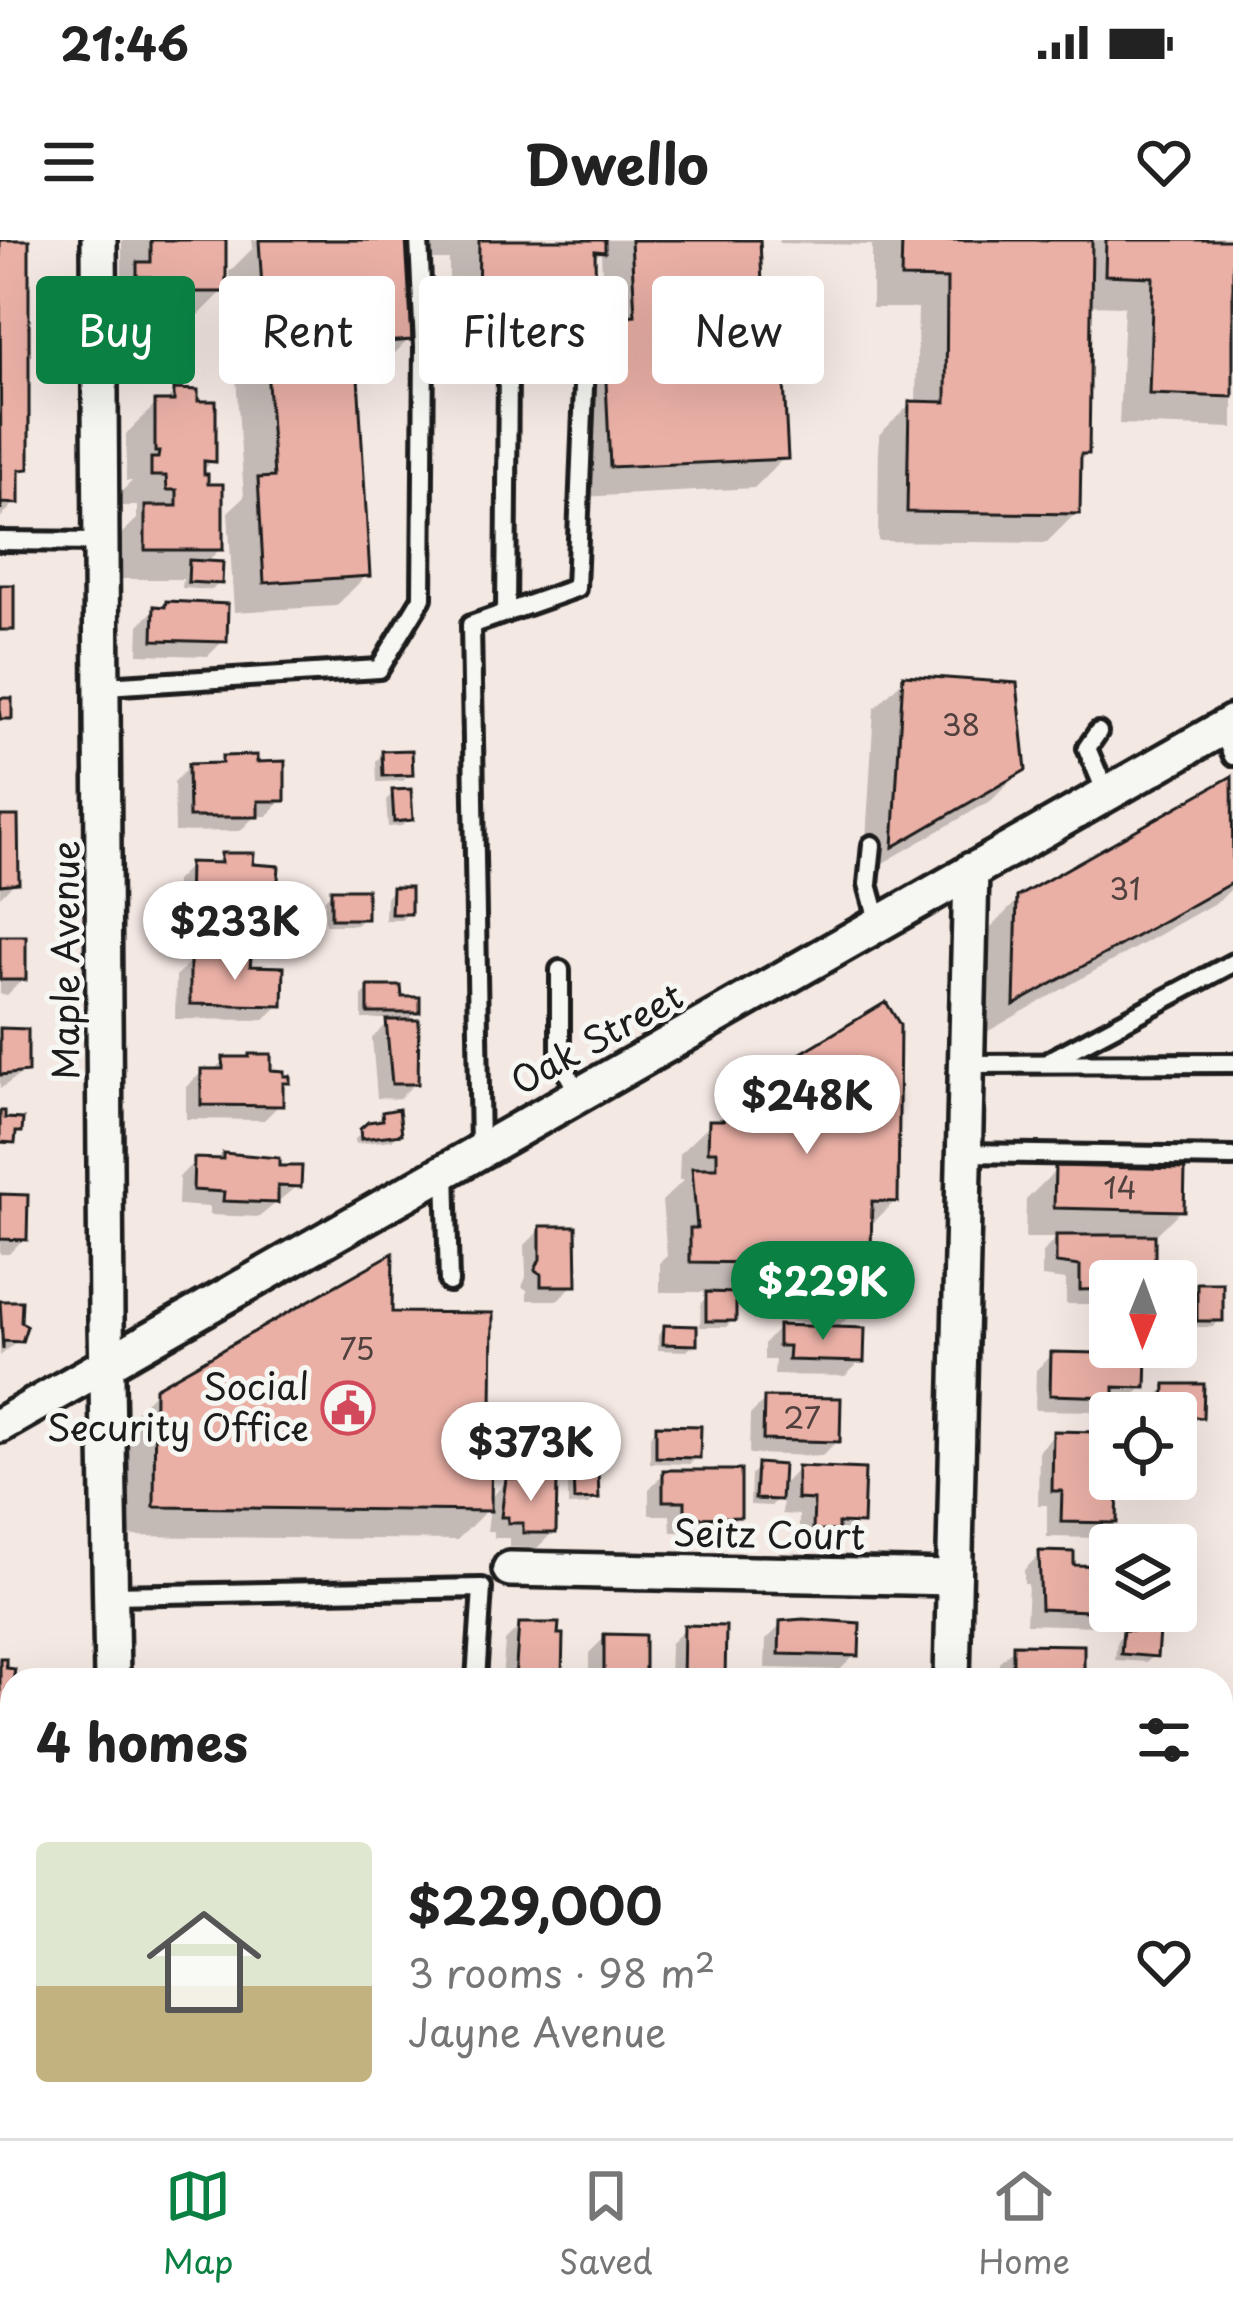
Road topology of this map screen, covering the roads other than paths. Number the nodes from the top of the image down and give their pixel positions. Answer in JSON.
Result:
{"nodes":[{"id":1,"x":99,"y":240,"type":"edge"},
{"id":2,"x":419,"y":240,"type":"edge"},
{"id":3,"x":0,"y":541,"type":"edge"},
{"id":4,"x":104,"y":542,"type":"junction"},
{"id":5,"x":506,"y":613,"type":"junction"},
{"id":6,"x":105,"y":686,"type":"junction"},
{"id":7,"x":1098,"y":732,"type":"dead end"},
{"id":8,"x":1229,"y":736,"type":"edge"},
{"id":9,"x":1106,"y":793,"type":"junction"},
{"id":10,"x":872,"y":845,"type":"dead end"},
{"id":11,"x":971,"y":870,"type":"junction"},
{"id":12,"x":879,"y":925,"type":"junction"},
{"id":13,"x":1233,"y":963,"type":"edge"},
{"id":14,"x":560,"y":970,"type":"dead end"},
{"id":15,"x":1233,"y":1063,"type":"edge"},
{"id":16,"x":966,"y":1064,"type":"junction"},
{"id":17,"x":1045,"y":1064,"type":"junction"},
{"id":18,"x":579,"y":1094,"type":"junction"},
{"id":19,"x":480,"y":1149,"type":"junction"},
{"id":20,"x":964,"y":1153,"type":"junction"},
{"id":21,"x":1233,"y":1156,"type":"edge"},
{"id":22,"x":446,"y":1169,"type":"junction"},
{"id":23,"x":449,"y":1282,"type":"dead end"},
{"id":24,"x":107,"y":1363,"type":"junction"},
{"id":25,"x":0,"y":1425,"type":"edge"},
{"id":26,"x":510,"y":1569,"type":"dead end"},
{"id":27,"x":954,"y":1578,"type":"junction"},
{"id":28,"x":111,"y":1595,"type":"junction"},
{"id":29,"x":112,"y":1668,"type":"edge"},
{"id":30,"x":477,"y":1668,"type":"edge"},
{"id":31,"x":952,"y":1668,"type":"edge"}],
"edges":[{"from":1,"to":4,"type":"street","name":"Maple Avenue"},
{"from":2,"to":6,"type":"lane"},
{"from":3,"to":4,"type":"lane"},
{"from":4,"to":6,"type":"street","name":"Maple Avenue"},
{"from":5,"to":5,"type":"lane"},
{"from":5,"to":19,"type":"lane"},
{"from":6,"to":24,"type":"street","name":"Maple Avenue"},
{"from":7,"to":9,"type":"lane"},
{"from":8,"to":9,"type":"street","name":"Oak Street"},
{"from":9,"to":11,"type":"street","name":"Oak Street"},
{"from":10,"to":12,"type":"lane"},
{"from":11,"to":12,"type":"street","name":"Oak Street"},
{"from":11,"to":16,"type":"street"},
{"from":12,"to":18,"type":"street","name":"Oak Street"},
{"from":13,"to":17,"type":"lane"},
{"from":14,"to":18,"type":"lane"},
{"from":15,"to":17,"type":"lane"},
{"from":16,"to":17,"type":"lane"},
{"from":16,"to":20,"type":"street"},
{"from":18,"to":19,"type":"street","name":"Oak Street"},
{"from":19,"to":22,"type":"street","name":"Oak Street"},
{"from":20,"to":21,"type":"lane"},
{"from":20,"to":27,"type":"street"},
{"from":22,"to":23,"type":"lane"},
{"from":22,"to":24,"type":"street","name":"Oak Street"},
{"from":24,"to":25,"type":"street","name":"Oak Street"},
{"from":24,"to":28,"type":"street","name":"Maple Avenue"},
{"from":26,"to":27,"type":"street","name":"Seitz Court"},
{"from":27,"to":31,"type":"street"},
{"from":28,"to":29,"type":"street","name":"Maple Avenue"},
{"from":28,"to":30,"type":"lane"}]}
